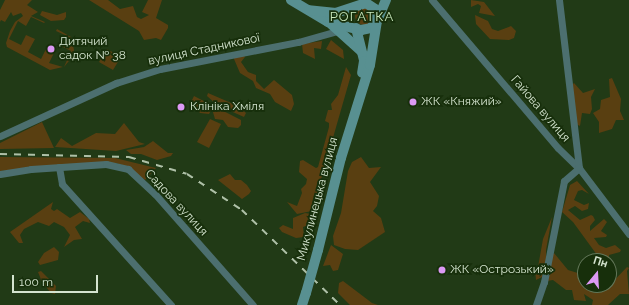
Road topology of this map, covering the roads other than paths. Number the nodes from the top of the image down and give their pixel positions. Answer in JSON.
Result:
{"nodes":[{"id":1,"x":290,"y":0,"type":"edge"},
{"id":2,"x":387,"y":0,"type":"edge"},
{"id":3,"x":432,"y":0,"type":"edge"},
{"id":4,"x":559,"y":0,"type":"edge"},
{"id":5,"x":359,"y":3,"type":"edge"},
{"id":6,"x":309,"y":10,"type":"junction"},
{"id":7,"x":377,"y":21,"type":"junction"},
{"id":8,"x":328,"y":22,"type":"junction"},
{"id":9,"x":356,"y":28,"type":"junction"},
{"id":10,"x":339,"y":31,"type":"junction"},
{"id":11,"x":363,"y":54,"type":"junction"},
{"id":12,"x":370,"y":65,"type":"junction"},
{"id":13,"x":358,"y":99,"type":"junction"},
{"id":14,"x":0,"y":136,"type":"edge"},
{"id":15,"x":575,"y":142,"type":"junction"},
{"id":16,"x":558,"y":148,"type":"junction"},
{"id":17,"x":59,"y":167,"type":"junction"},
{"id":18,"x":579,"y":168,"type":"junction"},
{"id":19,"x":0,"y":174,"type":"edge"},
{"id":20,"x":629,"y":234,"type":"edge"},
{"id":21,"x":171,"y":305,"type":"edge"},
{"id":22,"x":253,"y":305,"type":"edge"},
{"id":23,"x":302,"y":305,"type":"edge"},
{"id":24,"x":536,"y":305,"type":"edge"}],
"edges":[{"from":1,"to":6,"type":"main road"},
{"from":2,"to":7,"type":"main road","name":"Микулинецька вулиця"},
{"from":2,"to":12,"type":"main road"},
{"from":3,"to":16,"type":"street","name":"Гайова вулиця"},
{"from":4,"to":15,"type":"street"},
{"from":5,"to":6,"type":"main road"},
{"from":5,"to":7,"type":"main road"},
{"from":5,"to":9,"type":"main road"},
{"from":6,"to":8,"type":"main road"},
{"from":7,"to":9,"type":"main road"},
{"from":7,"to":12,"type":"main road","name":"Микулинецька вулиця"},
{"from":8,"to":9,"type":"main road"},
{"from":8,"to":10,"type":"main road"},
{"from":9,"to":10,"type":"street","name":"вулиця Стадникової"},
{"from":9,"to":11,"type":"main road","name":"Микулинецька вулиця"},
{"from":10,"to":11,"type":"main road"},
{"from":10,"to":14,"type":"street","name":"вулиця Стадникової"},
{"from":11,"to":13,"type":"main road","name":"Микулинецька вулиця"},
{"from":12,"to":13,"type":"main road","name":"Микулинецька вулиця"},
{"from":13,"to":23,"type":"main road","name":"Микулинецька вулиця","bridge":true},
{"from":15,"to":16,"type":"street"},
{"from":15,"to":18,"type":"street"},
{"from":16,"to":18,"type":"street","name":"Гайова вулиця"},
{"from":17,"to":19,"type":"street","name":"Садова вулиця"},
{"from":17,"to":21,"type":"street"},
{"from":17,"to":22,"type":"street","name":"Садова вулиця"},
{"from":18,"to":20,"type":"street","name":"Гайова вулиця"},
{"from":18,"to":24,"type":"street"}]}
